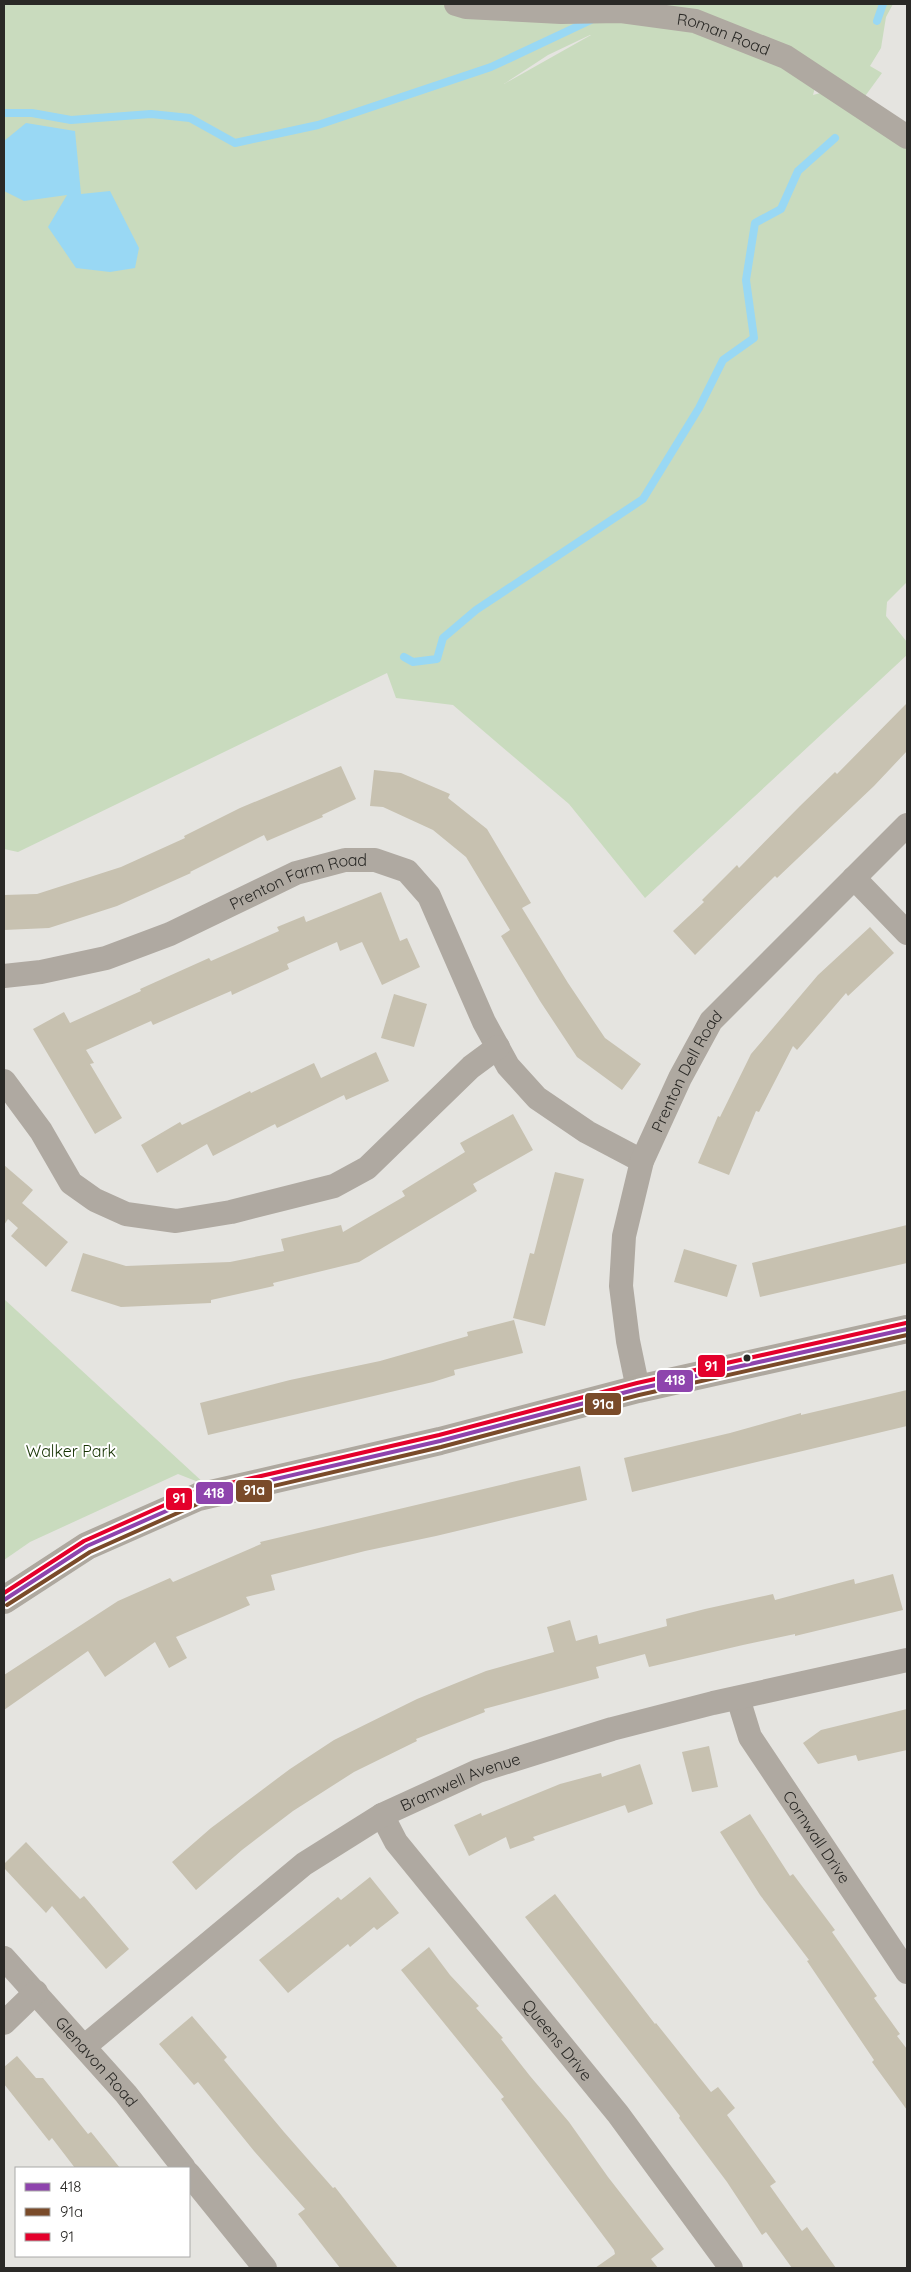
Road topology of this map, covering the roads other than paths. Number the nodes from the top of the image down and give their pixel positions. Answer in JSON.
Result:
{"nodes":[{"id":1,"x":456,"y":4,"type":"edge"},
{"id":2,"x":907,"y":137,"type":"edge"},
{"id":3,"x":907,"y":826,"type":"edge"},
{"id":4,"x":854,"y":878,"type":"junction"},
{"id":5,"x":907,"y":934,"type":"edge"},
{"id":6,"x":4,"y":976,"type":"edge"},
{"id":7,"x":498,"y":1048,"type":"junction"},
{"id":8,"x":4,"y":1081,"type":"edge"},
{"id":9,"x":642,"y":1161,"type":"junction"},
{"id":10,"x":907,"y":1329,"type":"edge"},
{"id":11,"x":638,"y":1389,"type":"junction"},
{"id":12,"x":4,"y":1600,"type":"edge"},
{"id":13,"x":907,"y":1660,"type":"edge"},
{"id":14,"x":738,"y":1698,"type":"junction"},
{"id":15,"x":382,"y":1815,"type":"junction"},
{"id":16,"x":4,"y":1958,"type":"edge"},
{"id":17,"x":907,"y":1972,"type":"edge"},
{"id":18,"x":36,"y":1992,"type":"junction"},
{"id":19,"x":4,"y":2024,"type":"edge"},
{"id":20,"x":85,"y":2046,"type":"junction"},
{"id":21,"x":183,"y":2167,"type":"edge"},
{"id":22,"x":190,"y":2175,"type":"edge"},
{"id":23,"x":265,"y":2268,"type":"edge"},
{"id":24,"x":731,"y":2268,"type":"edge"}],
"edges":[{"from":1,"to":2,"type":"street","name":"Roman Road"},
{"from":3,"to":4,"type":"street","name":"Prenton Dell Road"},
{"from":4,"to":5,"type":"street"},
{"from":4,"to":9,"type":"street","name":"Prenton Dell Road"},
{"from":6,"to":7,"type":"street","name":"Prenton Farm Road"},
{"from":7,"to":8,"type":"street"},
{"from":7,"to":9,"type":"street","name":"Prenton Farm Road"},
{"from":9,"to":11,"type":"street","name":"Prenton Dell Road"},
{"from":10,"to":11,"type":"street"},
{"from":11,"to":12,"type":"street"},
{"from":13,"to":14,"type":"street","name":"Bramwell Avenue"},
{"from":14,"to":15,"type":"street","name":"Bramwell Avenue"},
{"from":14,"to":17,"type":"street","name":"Cornwall Drive"},
{"from":15,"to":20,"type":"street","name":"Bramwell Avenue"},
{"from":15,"to":24,"type":"street","name":"Queens Drive"},
{"from":16,"to":18,"type":"street","name":"Glenavon Road"},
{"from":18,"to":19,"type":"street"},
{"from":18,"to":20,"type":"street","name":"Glenavon Road"},
{"from":20,"to":21,"type":"street","name":"Glenavon Road"},
{"from":22,"to":23,"type":"street"}]}
